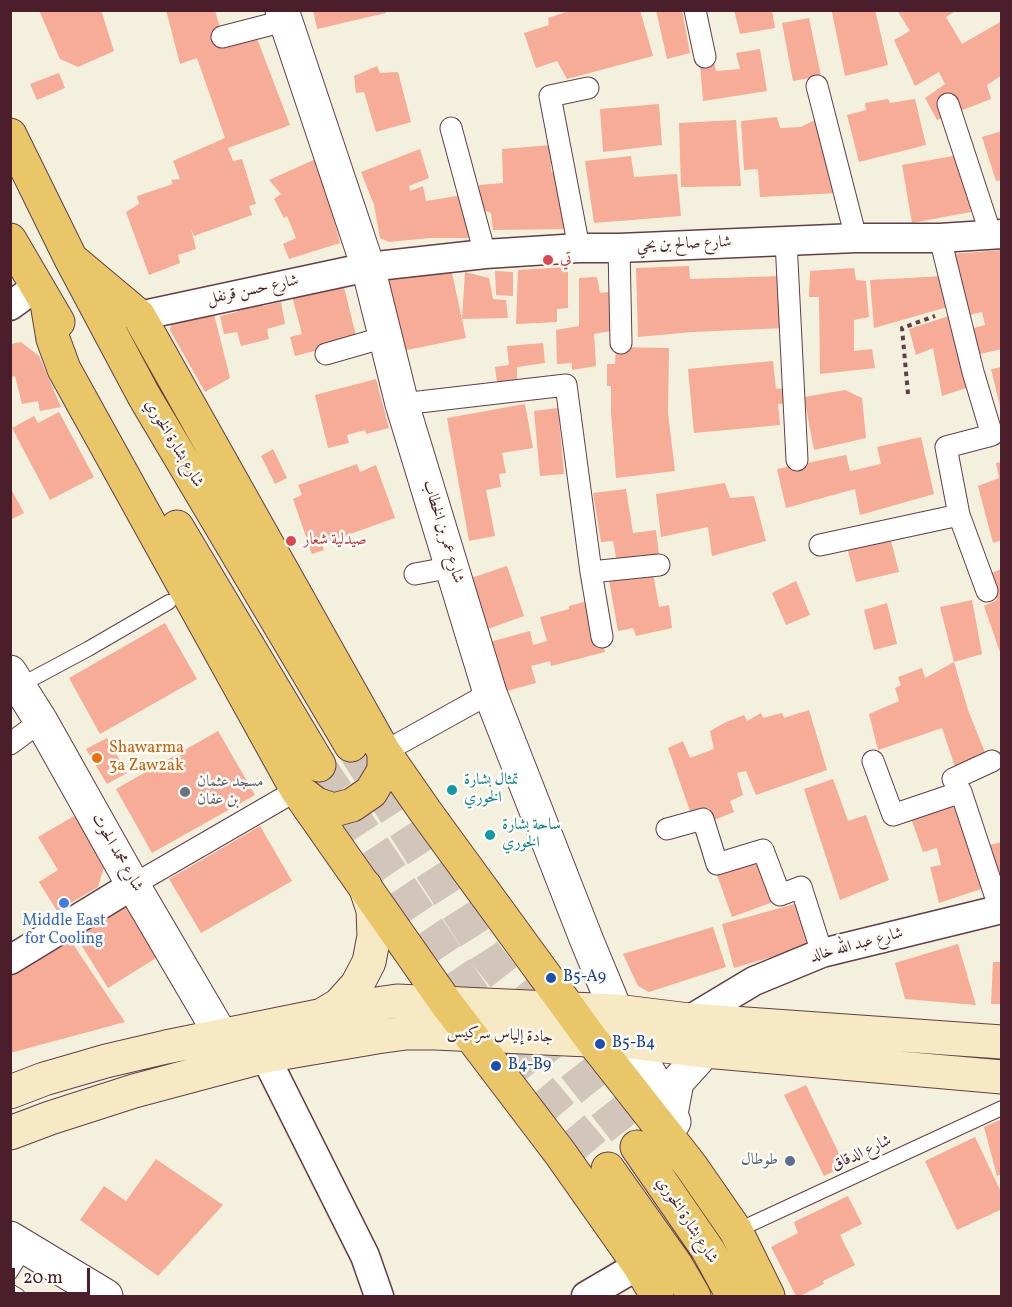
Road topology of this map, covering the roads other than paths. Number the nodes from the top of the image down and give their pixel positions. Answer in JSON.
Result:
{"nodes":[{"id":1,"x":695,"y":10,"type":"edge"},
{"id":2,"x":283,"y":16,"type":"edge"},
{"id":3,"x":222,"y":37,"type":"dead end"},
{"id":4,"x":705,"y":57,"type":"dead end"},
{"id":5,"x":817,"y":86,"type":"dead end"},
{"id":6,"x":588,"y":88,"type":"dead end"},
{"id":7,"x":948,"y":104,"type":"dead end"},
{"id":8,"x":451,"y":128,"type":"dead end"},
{"id":9,"x":10,"y":135,"type":"edge"},
{"id":10,"x":996,"y":235,"type":"edge"},
{"id":11,"x":856,"y":238,"type":"junction"},
{"id":12,"x":940,"y":238,"type":"junction"},
{"id":13,"x":10,"y":240,"type":"edge"},
{"id":14,"x":786,"y":242,"type":"junction"},
{"id":15,"x":579,"y":248,"type":"junction"},
{"id":16,"x":619,"y":248,"type":"junction"},
{"id":17,"x":485,"y":254,"type":"junction"},
{"id":18,"x":71,"y":259,"type":"junction"},
{"id":19,"x":368,"y":267,"type":"junction"},
{"id":20,"x":31,"y":299,"type":"edge"},
{"id":21,"x":139,"y":316,"type":"junction"},
{"id":22,"x":385,"y":337,"type":"junction"},
{"id":23,"x":621,"y":343,"type":"dead end"},
{"id":24,"x":326,"y":354,"type":"dead end"},
{"id":25,"x":402,"y":404,"type":"junction"},
{"id":26,"x":796,"y":460,"type":"dead end"},
{"id":27,"x":959,"y":515,"type":"junction"},
{"id":28,"x":820,"y":545,"type":"dead end"},
{"id":29,"x":659,"y":565,"type":"dead end"},
{"id":30,"x":453,"y":567,"type":"junction"},
{"id":31,"x":591,"y":572,"type":"junction"},
{"id":32,"x":416,"y":574,"type":"dead end"},
{"id":33,"x":987,"y":591,"type":"dead end"},
{"id":34,"x":169,"y":602,"type":"dead end"},
{"id":35,"x":602,"y":637,"type":"dead end"},
{"id":36,"x":15,"y":679,"type":"edge"},
{"id":37,"x":490,"y":693,"type":"junction"},
{"id":38,"x":41,"y":721,"type":"junction"},
{"id":39,"x":10,"y":744,"type":"edge"},
{"id":40,"x":351,"y":745,"type":"tunnel mouth"},
{"id":41,"x":384,"y":752,"type":"junction"},
{"id":42,"x":873,"y":761,"type":"dead end"},
{"id":43,"x":992,"y":761,"type":"dead end"},
{"id":44,"x":319,"y":765,"type":"tunnel mouth"},
{"id":45,"x":297,"y":790,"type":"junction"},
{"id":46,"x":961,"y":792,"type":"junction"},
{"id":47,"x":667,"y":829,"type":"dead end"},
{"id":48,"x":133,"y":885,"type":"junction"},
{"id":49,"x":365,"y":885,"type":"junction"},
{"id":50,"x":1001,"y":909,"type":"edge"},
{"id":51,"x":822,"y":953,"type":"junction"},
{"id":52,"x":10,"y":960,"type":"edge"},
{"id":53,"x":446,"y":1003,"type":"junction"},
{"id":54,"x":569,"y":1008,"type":"junction"},
{"id":55,"x":616,"y":1011,"type":"junction"},
{"id":56,"x":321,"y":1016,"type":"junction"},
{"id":57,"x":689,"y":1020,"type":"junction"},
{"id":58,"x":469,"y":1034,"type":"junction"},
{"id":59,"x":221,"y":1035,"type":"junction"},
{"id":60,"x":592,"y":1040,"type":"junction"},
{"id":61,"x":632,"y":1042,"type":"junction"},
{"id":62,"x":1002,"y":1042,"type":"edge"},
{"id":63,"x":705,"y":1051,"type":"junction"},
{"id":64,"x":264,"y":1056,"type":"junction"},
{"id":65,"x":1002,"y":1077,"type":"edge"},
{"id":66,"x":10,"y":1092,"type":"edge"},
{"id":67,"x":1002,"y":1108,"type":"edge"},
{"id":68,"x":671,"y":1114,"type":"junction"},
{"id":69,"x":10,"y":1133,"type":"edge"},
{"id":70,"x":637,"y":1147,"type":"tunnel mouth"},
{"id":71,"x":690,"y":1166,"type":"junction"},
{"id":72,"x":608,"y":1168,"type":"tunnel mouth"},
{"id":73,"x":736,"y":1231,"type":"junction"},
{"id":74,"x":16,"y":1253,"type":"edge"},
{"id":75,"x":639,"y":1265,"type":"junction"},
{"id":76,"x":10,"y":1291,"type":"edge"},
{"id":77,"x":18,"y":1296,"type":"edge"},
{"id":78,"x":106,"y":1296,"type":"edge"},
{"id":79,"x":379,"y":1296,"type":"edge"},
{"id":80,"x":586,"y":1296,"type":"edge"},
{"id":81,"x":657,"y":1296,"type":"edge"},
{"id":82,"x":694,"y":1296,"type":"edge"},
{"id":83,"x":733,"y":1296,"type":"edge"},
{"id":84,"x":768,"y":1296,"type":"edge"}],
"edges":[{"from":1,"to":4,"type":"street"},
{"from":2,"to":3,"type":"street"},
{"from":2,"to":19,"type":"street","name":"شارع عمر بن الخطاب"},
{"from":5,"to":11,"type":"street"},
{"from":6,"to":15,"type":"street"},
{"from":7,"to":10,"type":"street"},
{"from":8,"to":17,"type":"street"},
{"from":9,"to":18,"type":"main road","name":"شارع بشارة الخوري"},
{"from":10,"to":12,"type":"street","name":"شارع صالح بن يحي"},
{"from":11,"to":12,"type":"street","name":"شارع صالح بن يحي"},
{"from":11,"to":14,"type":"street","name":"شارع صالح بن يحي"},
{"from":12,"to":27,"type":"street"},
{"from":13,"to":20,"type":"main road"},
{"from":14,"to":16,"type":"street","name":"شارع صالح بن يحي"},
{"from":14,"to":26,"type":"street"},
{"from":15,"to":16,"type":"street","name":"شارع صالح بن يحي"},
{"from":15,"to":17,"type":"street","name":"شارع صالح بن يحي"},
{"from":16,"to":23,"type":"street"},
{"from":17,"to":19,"type":"street","name":"شارع صالح بن يحي"},
{"from":18,"to":21,"type":"main road"},
{"from":18,"to":40,"type":"main road","name":"شارع بشارة الخوري"},
{"from":19,"to":21,"type":"street","name":"شارع حسن قرنفل"},
{"from":19,"to":22,"type":"street","name":"شارع عمر بن الخطاب"},
{"from":20,"to":44,"type":"main road"},
{"from":20,"to":45,"type":"main road"},
{"from":21,"to":41,"type":"main road"},
{"from":22,"to":24,"type":"street"},
{"from":22,"to":25,"type":"street","name":"شارع عمر بن الخطاب"},
{"from":25,"to":30,"type":"street","name":"شارع عمر بن الخطاب"},
{"from":25,"to":31,"type":"street"},
{"from":27,"to":28,"type":"street"},
{"from":27,"to":33,"type":"street"},
{"from":29,"to":31,"type":"street"},
{"from":30,"to":32,"type":"street"},
{"from":30,"to":37,"type":"street","name":"شارع عمر بن الخطاب"},
{"from":31,"to":35,"type":"street"},
{"from":34,"to":36,"type":"lane"},
{"from":36,"to":38,"type":"street","name":"شارع محمد الحوت"},
{"from":37,"to":41,"type":"street"},
{"from":37,"to":55,"type":"street","name":"شارع عمر بن الخطاب"},
{"from":38,"to":39,"type":"street"},
{"from":38,"to":48,"type":"street","name":"شارع محمد الحوت"},
{"from":41,"to":45,"type":"main road"},
{"from":41,"to":54,"type":"main road"},
{"from":42,"to":46,"type":"street"},
{"from":43,"to":46,"type":"street"},
{"from":45,"to":48,"type":"street"},
{"from":45,"to":49,"type":"main road"},
{"from":46,"to":50,"type":"street"},
{"from":47,"to":51,"type":"street"},
{"from":48,"to":52,"type":"street"},
{"from":48,"to":59,"type":"street","name":"شارع محمد الحوت"},
{"from":49,"to":53,"type":"main road"},
{"from":49,"to":56,"type":"main road"},
{"from":50,"to":51,"type":"street","name":"شارع عبد الله خالد"},
{"from":51,"to":57,"type":"street","name":"شارع عبد الله خالد"},
{"from":53,"to":54,"type":"main road","name":"جادة إلياس سركيس"},
{"from":53,"to":56,"type":"main road","name":"جادة إلياس سركيس"},
{"from":53,"to":58,"type":"main road"},
{"from":54,"to":55,"type":"main road","name":"جادة إلياس سركيس"},
{"from":54,"to":60,"type":"main road"},
{"from":55,"to":57,"type":"main road","name":"جادة إلياس سركيس"},
{"from":55,"to":61,"type":"street","name":"شارع عمر بن الخطاب"},
{"from":56,"to":59,"type":"main road","name":"جادة إلياس سركيس"},
{"from":57,"to":62,"type":"main road","name":"جادة إلياس سركيس"},
{"from":58,"to":60,"type":"main road","name":"جادة إلياس سركيس"},
{"from":58,"to":64,"type":"main road","name":"جادة إلياس سركيس"},
{"from":58,"to":75,"type":"main road"},
{"from":59,"to":66,"type":"main road","name":"جادة إلياس سركيس"},
{"from":60,"to":61,"type":"main road","name":"جادة إلياس سركيس"},
{"from":60,"to":71,"type":"main road"},
{"from":61,"to":63,"type":"main road","name":"جادة إلياس سركيس"},
{"from":61,"to":68,"type":"street","name":"شارع عمر بن الخطاب"},
{"from":63,"to":65,"type":"main road","name":"جادة إلياس سركيس"},
{"from":63,"to":68,"type":"street"},
{"from":64,"to":69,"type":"main road","name":"جادة إلياس سركيس"},
{"from":64,"to":79,"type":"street"},
{"from":67,"to":73,"type":"lane","name":"شارع الدقاق"},
{"from":68,"to":71,"type":"street"},
{"from":70,"to":83,"type":"main road","name":"شارع بشارة الخوري"},
{"from":71,"to":73,"type":"main road"},
{"from":72,"to":82,"type":"main road","name":"شارع بشارة الخوري"},
{"from":73,"to":84,"type":"main road"},
{"from":74,"to":78,"type":"street"},
{"from":75,"to":80,"type":"street"},
{"from":75,"to":81,"type":"main road"},
{"from":76,"to":77,"type":"lane"}]}
